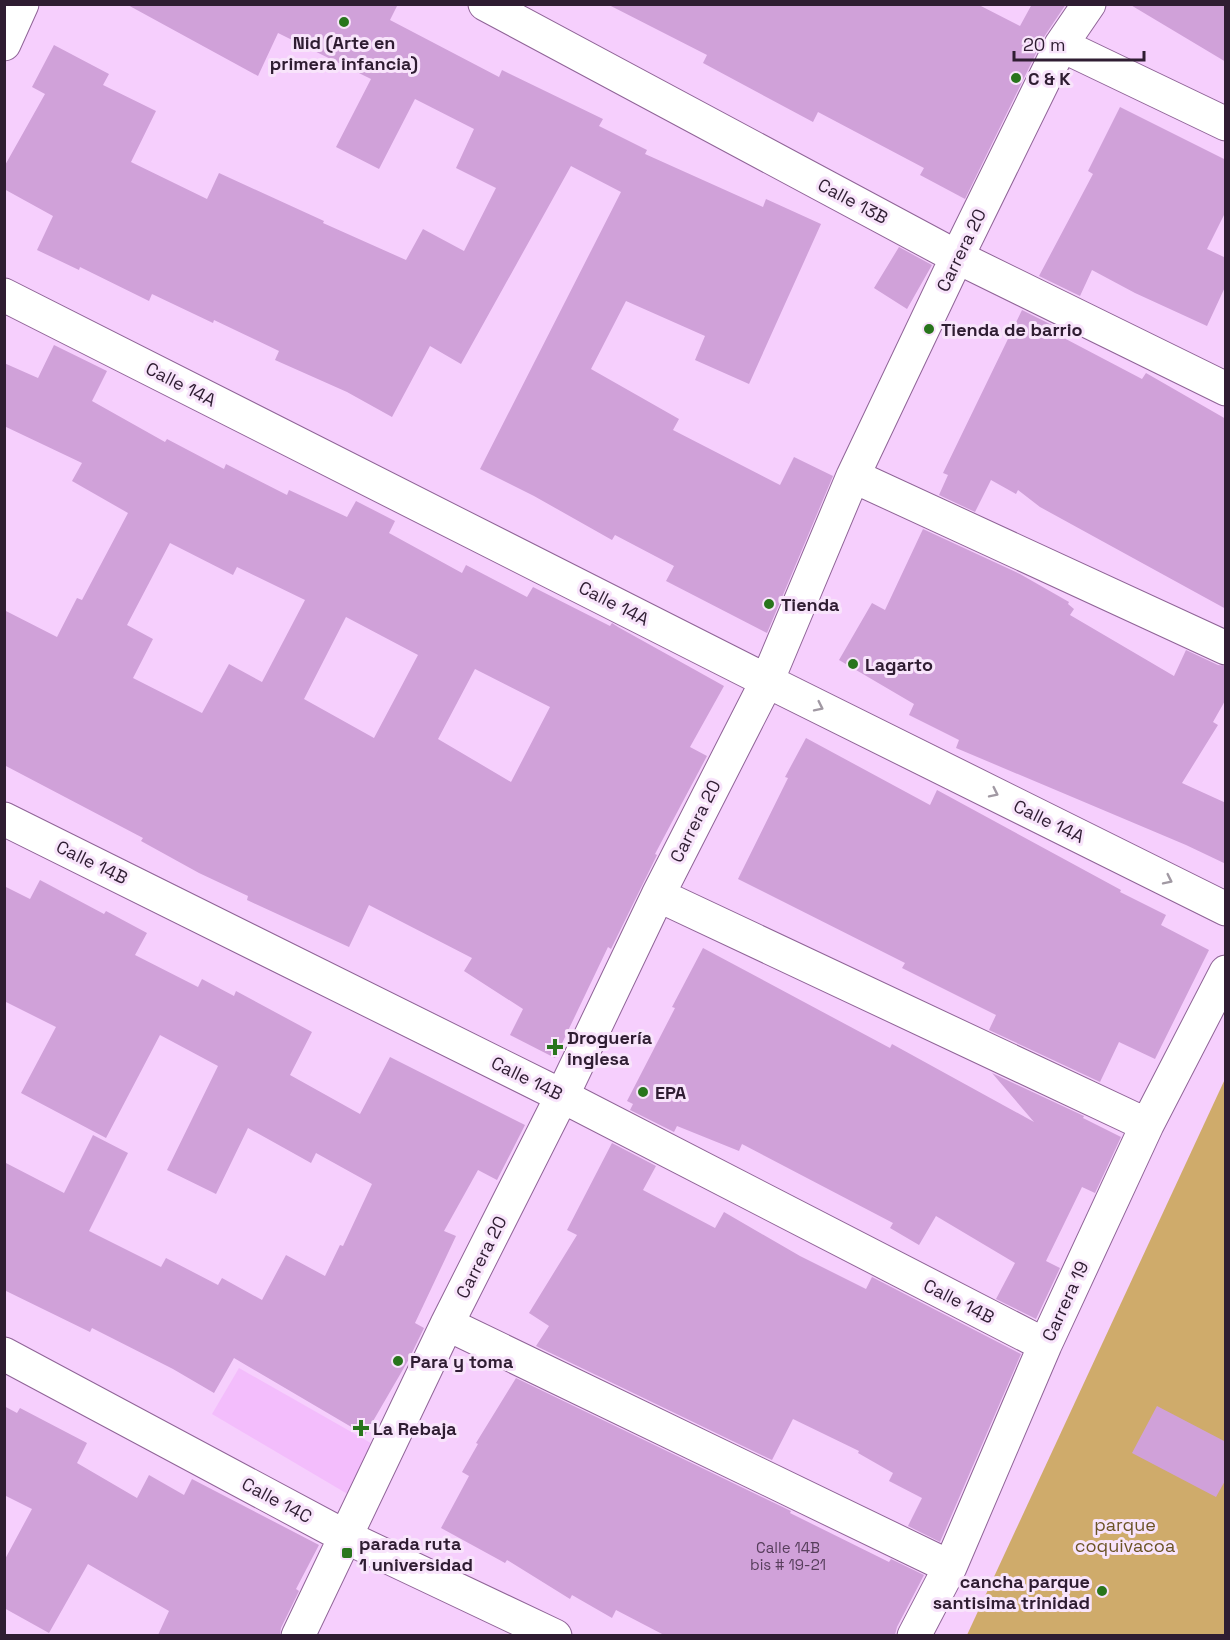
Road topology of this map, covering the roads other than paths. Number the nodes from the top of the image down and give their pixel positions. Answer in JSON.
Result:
{"nodes":[{"id":1,"x":22,"y":4,"type":"edge"},
{"id":2,"x":485,"y":4,"type":"edge"},
{"id":3,"x":1089,"y":4,"type":"edge"},
{"id":4,"x":4,"y":44,"type":"edge"},
{"id":5,"x":1061,"y":45,"type":"junction"},
{"id":6,"x":1226,"y":124,"type":"edge"},
{"id":7,"x":957,"y":257,"type":"junction"},
{"id":8,"x":4,"y":295,"type":"edge"},
{"id":9,"x":1226,"y":389,"type":"edge"},
{"id":10,"x":853,"y":477,"type":"junction"},
{"id":11,"x":1226,"y":648,"type":"edge"},
{"id":12,"x":766,"y":681,"type":"junction"},
{"id":13,"x":4,"y":819,"type":"edge"},
{"id":14,"x":658,"y":895,"type":"junction"},
{"id":15,"x":1226,"y":909,"type":"edge"},
{"id":16,"x":1226,"y":972,"type":"edge"},
{"id":17,"x":562,"y":1096,"type":"junction"},
{"id":18,"x":1147,"y":1125,"type":"junction"},
{"id":19,"x":447,"y":1324,"type":"junction"},
{"id":20,"x":1045,"y":1345,"type":"junction"},
{"id":21,"x":4,"y":1354,"type":"edge"},
{"id":22,"x":346,"y":1537,"type":"junction"},
{"id":23,"x":950,"y":1567,"type":"junction"},
{"id":24,"x":298,"y":1635,"type":"edge"},
{"id":25,"x":555,"y":1635,"type":"edge"},
{"id":26,"x":914,"y":1635,"type":"edge"}],
"edges":[{"from":1,"to":4,"type":"street"},
{"from":2,"to":7,"type":"street","name":"Calle 13B"},
{"from":3,"to":5,"type":"street","name":"Carrera 20"},
{"from":5,"to":6,"type":"street"},
{"from":5,"to":7,"type":"street","name":"Carrera 20"},
{"from":7,"to":9,"type":"street","name":"Calle 13B"},
{"from":7,"to":10,"type":"street","name":"Carrera 20"},
{"from":8,"to":12,"type":"street","name":"Calle 14A"},
{"from":10,"to":11,"type":"street"},
{"from":10,"to":12,"type":"street","name":"Carrera 20"},
{"from":12,"to":14,"type":"street","name":"Carrera 20"},
{"from":12,"to":15,"type":"street","name":"Calle 14A","one_way":true},
{"from":13,"to":17,"type":"street","name":"Calle 14B"},
{"from":14,"to":17,"type":"street","name":"Carrera 20"},
{"from":14,"to":18,"type":"street"},
{"from":16,"to":18,"type":"street","name":"Carrera 19"},
{"from":17,"to":19,"type":"street","name":"Carrera 20"},
{"from":17,"to":20,"type":"street","name":"Calle 14B"},
{"from":18,"to":20,"type":"street","name":"Carrera 19"},
{"from":19,"to":22,"type":"street","name":"Carrera 20"},
{"from":19,"to":23,"type":"street"},
{"from":20,"to":23,"type":"street","name":"Carrera 19"},
{"from":21,"to":22,"type":"street","name":"Calle 14C"},
{"from":22,"to":24,"type":"street","name":"Carrera 20"},
{"from":22,"to":25,"type":"street","name":"Calle 14C"},
{"from":23,"to":26,"type":"street","name":"Carrera 19"}]}
